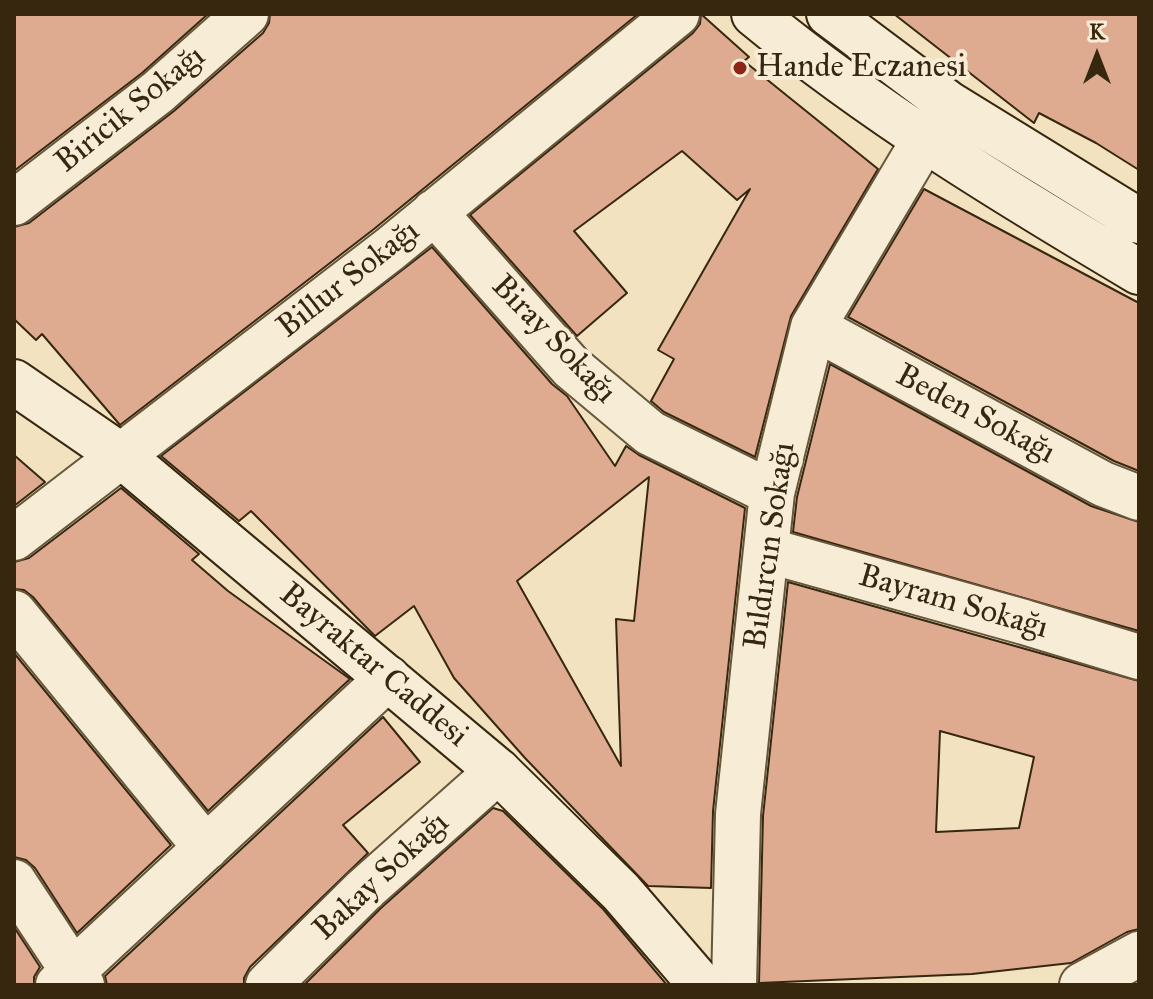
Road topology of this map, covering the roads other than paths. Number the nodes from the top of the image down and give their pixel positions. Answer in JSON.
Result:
{"nodes":[{"id":1,"x":246,"y":14,"type":"edge"},
{"id":2,"x":677,"y":14,"type":"edge"},
{"id":3,"x":754,"y":14,"type":"edge"},
{"id":4,"x":829,"y":14,"type":"edge"},
{"id":5,"x":949,"y":104,"type":"junction"},
{"id":6,"x":924,"y":140,"type":"junction"},
{"id":7,"x":14,"y":203,"type":"edge"},
{"id":8,"x":434,"y":212,"type":"junction"},
{"id":9,"x":1139,"y":221,"type":"edge"},
{"id":10,"x":1139,"y":272,"type":"edge"},
{"id":11,"x":813,"y":327,"type":"junction"},
{"id":12,"x":14,"y":382,"type":"edge"},
{"id":13,"x":123,"y":457,"type":"junction"},
{"id":14,"x":772,"y":493,"type":"junction"},
{"id":15,"x":1139,"y":498,"type":"edge"},
{"id":16,"x":14,"y":538,"type":"edge"},
{"id":17,"x":766,"y":550,"type":"junction"},
{"id":18,"x":14,"y":613,"type":"edge"},
{"id":19,"x":1139,"y":657,"type":"edge"},
{"id":20,"x":388,"y":678,"type":"junction"},
{"id":21,"x":498,"y":771,"type":"junction"},
{"id":22,"x":206,"y":848,"type":"junction"},
{"id":23,"x":14,"y":882,"type":"edge"},
{"id":24,"x":1139,"y":954,"type":"edge"},
{"id":25,"x":71,"y":981,"type":"edge"},
{"id":26,"x":268,"y":985,"type":"edge"},
{"id":27,"x":701,"y":985,"type":"edge"},
{"id":28,"x":734,"y":985,"type":"edge"},
{"id":29,"x":1082,"y":985,"type":"edge"}],
"edges":[{"from":1,"to":7,"type":"street","name":"Biricik Sokağı"},
{"from":2,"to":8,"type":"street","name":"Billur Sokağı"},
{"from":3,"to":6,"type":"street"},
{"from":4,"to":5,"type":"street"},
{"from":5,"to":6,"type":"street","name":"Bıldırcın Sokağı"},
{"from":5,"to":9,"type":"street"},
{"from":6,"to":10,"type":"street"},
{"from":6,"to":11,"type":"street","name":"Bıldırcın Sokağı"},
{"from":8,"to":13,"type":"street","name":"Billur Sokağı"},
{"from":8,"to":14,"type":"street","name":"Biray Sokağı"},
{"from":11,"to":14,"type":"street","name":"Bıldırcın Sokağı"},
{"from":11,"to":15,"type":"street","name":"Beden Sokağı"},
{"from":12,"to":13,"type":"street","name":"Bayraktar Caddesi"},
{"from":13,"to":16,"type":"street","name":"Billur Sokağı"},
{"from":13,"to":20,"type":"street","name":"Bayraktar Caddesi"},
{"from":14,"to":17,"type":"street","name":"Bıldırcın Sokağı"},
{"from":17,"to":19,"type":"street","name":"Bayram Sokağı"},
{"from":17,"to":28,"type":"street","name":"Bıldırcın Sokağı"},
{"from":18,"to":22,"type":"street"},
{"from":20,"to":21,"type":"street","name":"Bayraktar Caddesi"},
{"from":20,"to":22,"type":"street"},
{"from":21,"to":26,"type":"street","name":"Bakay Sokağı"},
{"from":21,"to":27,"type":"street","name":"Bayraktar Caddesi"},
{"from":22,"to":25,"type":"street"},
{"from":23,"to":25,"type":"street"},
{"from":24,"to":29,"type":"street"}]}
